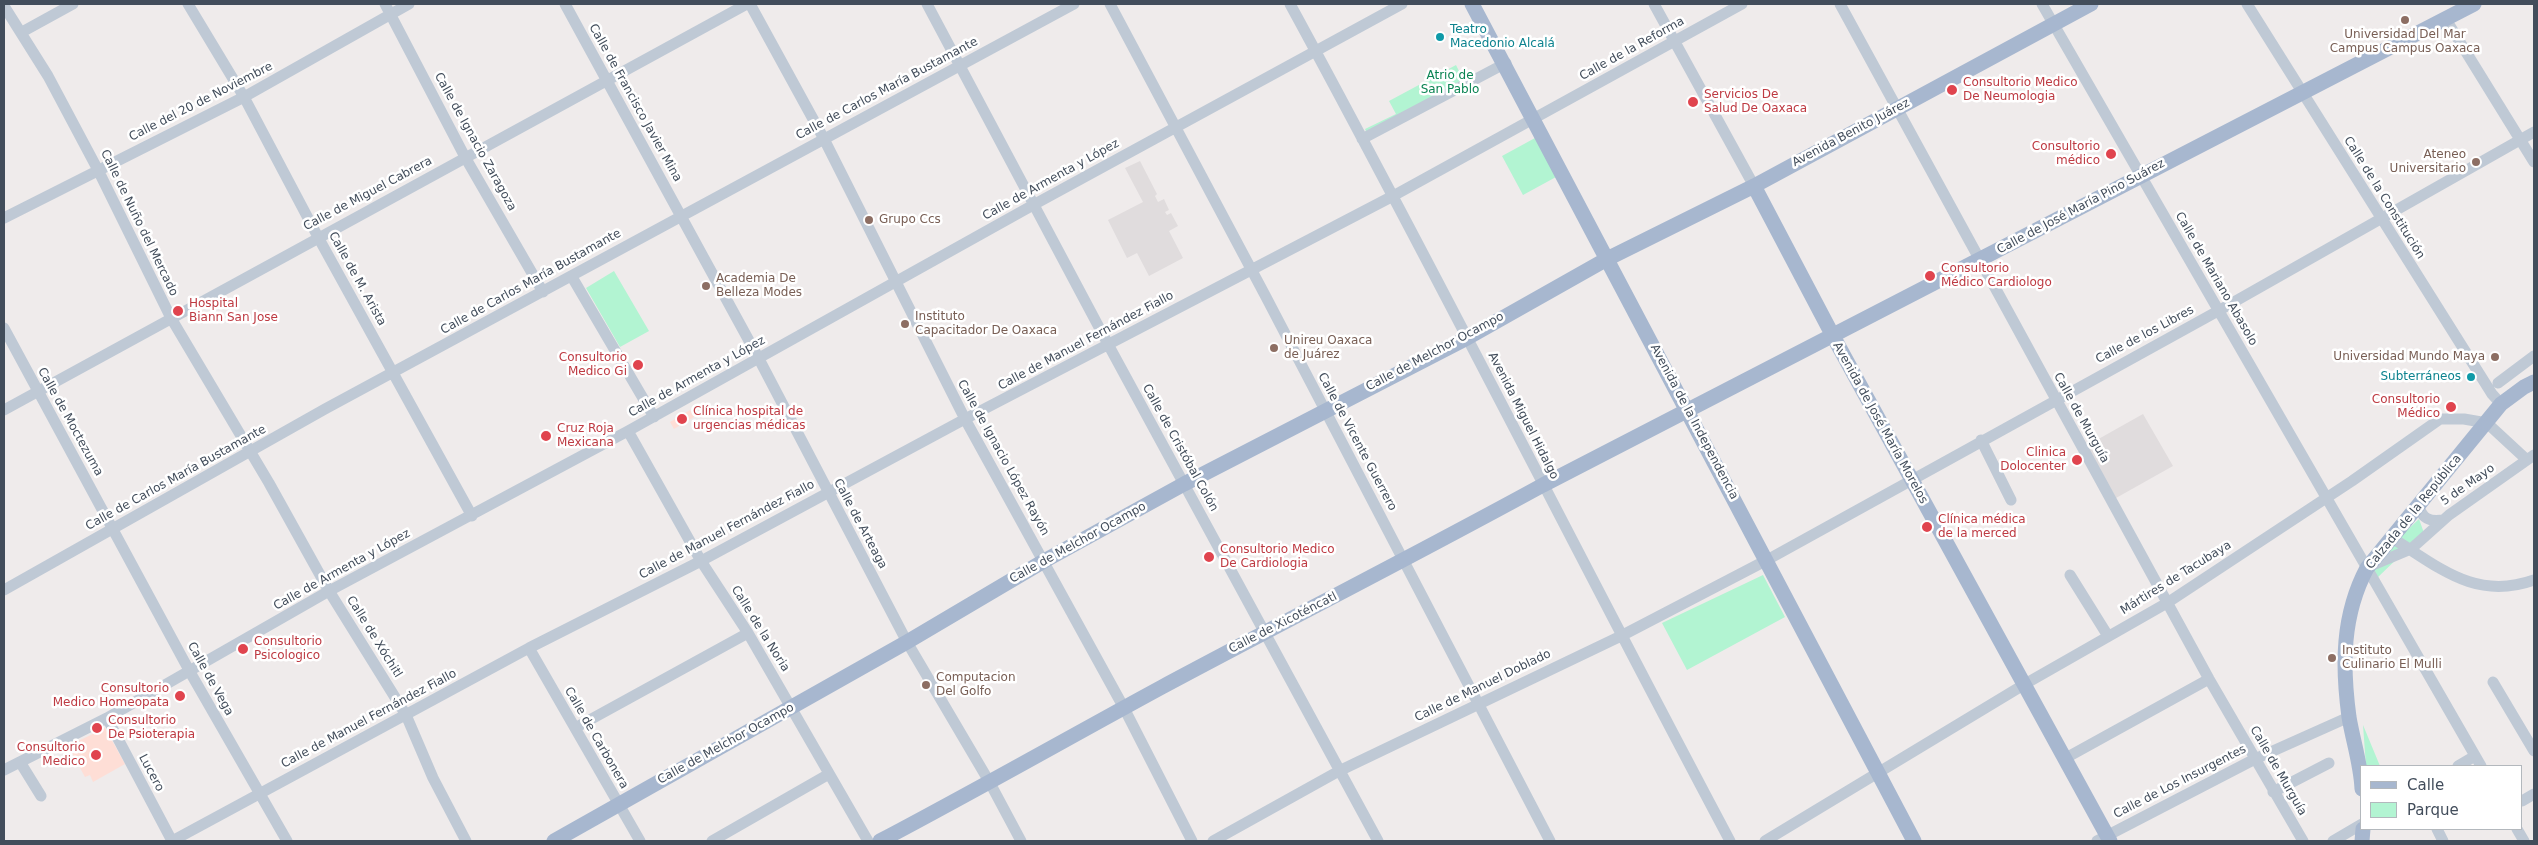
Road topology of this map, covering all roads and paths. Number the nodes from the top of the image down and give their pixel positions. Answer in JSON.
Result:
{"nodes":[{"id":1,"x":73,"y":4,"type":"edge"},
{"id":2,"x":188,"y":4,"type":"edge"},
{"id":3,"x":409,"y":4,"type":"edge"},
{"id":4,"x":565,"y":4,"type":"edge"},
{"id":5,"x":746,"y":4,"type":"edge"},
{"id":6,"x":750,"y":4,"type":"edge"},
{"id":7,"x":927,"y":4,"type":"edge"},
{"id":8,"x":1074,"y":4,"type":"edge"},
{"id":9,"x":1110,"y":4,"type":"edge"},
{"id":10,"x":1290,"y":4,"type":"edge"},
{"id":11,"x":1402,"y":4,"type":"edge"},
{"id":12,"x":1472,"y":4,"type":"edge"},
{"id":13,"x":1654,"y":4,"type":"edge"},
{"id":14,"x":1742,"y":4,"type":"edge"},
{"id":15,"x":1840,"y":4,"type":"edge"},
{"id":16,"x":2042,"y":4,"type":"edge"},
{"id":17,"x":2090,"y":4,"type":"edge"},
{"id":18,"x":2246,"y":4,"type":"edge"},
{"id":19,"x":2474,"y":4,"type":"edge"},
{"id":20,"x":4,"y":6,"type":"edge"},
{"id":21,"x":388,"y":9,"type":"edge"},
{"id":22,"x":2445,"y":18,"type":"junction"},
{"id":23,"x":2053,"y":23,"type":"junction"},
{"id":24,"x":22,"y":32,"type":"junction"},
{"id":25,"x":1674,"y":41,"type":"junction"},
{"id":26,"x":1316,"y":51,"type":"junction"},
{"id":27,"x":1505,"y":64,"type":"junction"},
{"id":28,"x":962,"y":65,"type":"junction"},
{"id":29,"x":606,"y":81,"type":"junction"},
{"id":30,"x":2302,"y":93,"type":"junction"},
{"id":31,"x":244,"y":97,"type":"junction"},
{"id":32,"x":1896,"y":109,"type":"junction"},
{"id":33,"x":1534,"y":120,"type":"junction"},
{"id":34,"x":1175,"y":128,"type":"junction"},
{"id":35,"x":2534,"y":132,"type":"edge"},
{"id":36,"x":824,"y":139,"type":"junction"},
{"id":37,"x":1362,"y":139,"type":"junction"},
{"id":38,"x":2520,"y":140,"type":"junction"},
{"id":39,"x":465,"y":157,"type":"junction"},
{"id":40,"x":2534,"y":162,"type":"edge"},
{"id":41,"x":98,"y":170,"type":"junction"},
{"id":42,"x":2140,"y":176,"type":"junction"},
{"id":43,"x":1754,"y":186,"type":"junction"},
{"id":44,"x":1393,"y":196,"type":"junction"},
{"id":45,"x":1035,"y":204,"type":"junction"},
{"id":46,"x":682,"y":215,"type":"junction"},
{"id":47,"x":4,"y":218,"type":"edge"},
{"id":48,"x":2382,"y":218,"type":"junction"},
{"id":49,"x":318,"y":237,"type":"junction"},
{"id":50,"x":1608,"y":258,"type":"junction"},
{"id":51,"x":1979,"y":260,"type":"junction"},
{"id":52,"x":1251,"y":269,"type":"junction"},
{"id":53,"x":572,"y":277,"type":"junction"},
{"id":54,"x":896,"y":282,"type":"junction"},
{"id":55,"x":543,"y":292,"type":"junction"},
{"id":56,"x":2218,"y":311,"type":"junction"},
{"id":57,"x":171,"y":318,"type":"junction"},
{"id":58,"x":4,"y":328,"type":"edge"},
{"id":59,"x":1833,"y":336,"type":"junction"},
{"id":60,"x":1467,"y":338,"type":"junction"},
{"id":61,"x":1108,"y":346,"type":"junction"},
{"id":62,"x":2534,"y":356,"type":"edge"},
{"id":63,"x":759,"y":359,"type":"junction"},
{"id":64,"x":393,"y":373,"type":"junction"},
{"id":65,"x":2534,"y":382,"type":"edge"},
{"id":66,"x":2498,"y":383,"type":"dead end"},
{"id":67,"x":38,"y":392,"type":"junction"},
{"id":68,"x":2055,"y":400,"type":"junction"},
{"id":69,"x":2501,"y":404,"type":"junction"},
{"id":70,"x":4,"y":410,"type":"edge"},
{"id":71,"x":1324,"y":410,"type":"junction"},
{"id":72,"x":1688,"y":410,"type":"junction"},
{"id":73,"x":654,"y":417,"type":"junction"},
{"id":74,"x":965,"y":419,"type":"junction"},
{"id":75,"x":2487,"y":423,"type":"junction"},
{"id":76,"x":628,"y":431,"type":"junction"},
{"id":77,"x":1981,"y":440,"type":"junction"},
{"id":78,"x":251,"y":452,"type":"junction"},
{"id":79,"x":2531,"y":458,"type":"edge"},
{"id":80,"x":1911,"y":480,"type":"junction"},
{"id":81,"x":1184,"y":484,"type":"junction"},
{"id":82,"x":1543,"y":485,"type":"junction"},
{"id":83,"x":827,"y":492,"type":"junction"},
{"id":84,"x":2328,"y":496,"type":"junction"},
{"id":85,"x":2011,"y":500,"type":"dead end"},
{"id":86,"x":2418,"y":506,"type":"junction"},
{"id":87,"x":472,"y":516,"type":"junction"},
{"id":88,"x":2443,"y":520,"type":"junction"},
{"id":89,"x":114,"y":528,"type":"junction"},
{"id":90,"x":2392,"y":538,"type":"junction"},
{"id":91,"x":2411,"y":550,"type":"junction"},
{"id":92,"x":701,"y":560,"type":"junction"},
{"id":93,"x":1768,"y":560,"type":"junction"},
{"id":94,"x":1044,"y":561,"type":"junction"},
{"id":95,"x":1404,"y":561,"type":"junction"},
{"id":96,"x":2366,"y":568,"type":"junction"},
{"id":97,"x":2070,"y":575,"type":"dead end"},
{"id":98,"x":2534,"y":580,"type":"edge"},
{"id":99,"x":4,"y":590,"type":"edge"},
{"id":100,"x":329,"y":591,"type":"junction"},
{"id":101,"x":2167,"y":603,"type":"junction"},
{"id":102,"x":1265,"y":632,"type":"junction"},
{"id":103,"x":748,"y":633,"type":"junction"},
{"id":104,"x":1621,"y":636,"type":"junction"},
{"id":105,"x":2108,"y":636,"type":"junction"},
{"id":106,"x":907,"y":642,"type":"junction"},
{"id":107,"x":529,"y":648,"type":"junction"},
{"id":108,"x":190,"y":672,"type":"junction"},
{"id":109,"x":2209,"y":679,"type":"junction"},
{"id":110,"x":2492,"y":682,"type":"dead end"},
{"id":111,"x":2025,"y":684,"type":"junction"},
{"id":112,"x":1478,"y":703,"type":"junction"},
{"id":113,"x":792,"y":707,"type":"junction"},
{"id":114,"x":1124,"y":708,"type":"junction"},
{"id":115,"x":406,"y":715,"type":"junction"},
{"id":116,"x":2349,"y":717,"type":"junction"},
{"id":117,"x":106,"y":718,"type":"junction"},
{"id":118,"x":575,"y":728,"type":"junction"},
{"id":119,"x":2534,"y":751,"type":"edge"},
{"id":120,"x":2064,"y":759,"type":"junction"},
{"id":121,"x":2255,"y":759,"type":"junction"},
{"id":122,"x":2478,"y":761,"type":"edge"},
{"id":123,"x":20,"y":762,"type":"junction"},
{"id":124,"x":2329,"y":762,"type":"dead end"},
{"id":125,"x":2462,"y":765,"type":"edge"},
{"id":126,"x":4,"y":770,"type":"edge"},
{"id":127,"x":1339,"y":771,"type":"junction"},
{"id":128,"x":1879,"y":773,"type":"junction"},
{"id":129,"x":829,"y":774,"type":"junction"},
{"id":130,"x":2360,"y":778,"type":"edge"},
{"id":131,"x":990,"y":783,"type":"junction"},
{"id":132,"x":2273,"y":792,"type":"junction"},
{"id":133,"x":259,"y":794,"type":"junction"},
{"id":134,"x":2534,"y":794,"type":"edge"},
{"id":135,"x":41,"y":796,"type":"dead end"},
{"id":136,"x":2523,"y":800,"type":"edge"},
{"id":137,"x":618,"y":804,"type":"junction"},
{"id":138,"x":2360,"y":825,"type":"edge"},
{"id":139,"x":2518,"y":830,"type":"edge"},
{"id":140,"x":2105,"y":840,"type":"edge"},
{"id":141,"x":172,"y":841,"type":"edge"},
{"id":142,"x":287,"y":841,"type":"edge"},
{"id":143,"x":466,"y":841,"type":"edge"},
{"id":144,"x":554,"y":841,"type":"edge"},
{"id":145,"x":640,"y":841,"type":"edge"},
{"id":146,"x":712,"y":841,"type":"edge"},
{"id":147,"x":868,"y":841,"type":"edge"},
{"id":148,"x":880,"y":841,"type":"edge"},
{"id":149,"x":1021,"y":841,"type":"edge"},
{"id":150,"x":1192,"y":841,"type":"edge"},
{"id":151,"x":1213,"y":841,"type":"edge"},
{"id":152,"x":1378,"y":841,"type":"edge"},
{"id":153,"x":1550,"y":841,"type":"edge"},
{"id":154,"x":1730,"y":841,"type":"edge"},
{"id":155,"x":1765,"y":841,"type":"edge"},
{"id":156,"x":1914,"y":841,"type":"edge"},
{"id":157,"x":2303,"y":841,"type":"edge"},
{"id":158,"x":2333,"y":841,"type":"edge"},
{"id":159,"x":2524,"y":841,"type":"edge"}],
"edges":[{"from":1,"to":24,"type":"street"},
{"from":2,"to":31,"type":"street","name":"Calle de M. Arista"},
{"from":3,"to":21,"type":"street","name":"Calle del 20 de Noviembre"},
{"from":4,"to":29,"type":"street","name":"Calle de Francisco Javier Mina"},
{"from":5,"to":29,"type":"street","name":"Calle de Miguel Cabrera"},
{"from":6,"to":36,"type":"street","name":"Calle de Ignacio López Rayón"},
{"from":7,"to":28,"type":"street","name":"Calle de Cristóbal Colón"},
{"from":8,"to":28,"type":"street","name":"Calle de Carlos María Bustamante"},
{"from":9,"to":34,"type":"street","name":"Calle de Vicente Guerrero"},
{"from":10,"to":26,"type":"street","name":"Avenida Miguel Hidalgo"},
{"from":11,"to":26,"type":"street","name":"Calle de Armenta y López"},
{"from":12,"to":27,"type":"main road","name":"Avenida de la Independencia"},
{"from":13,"to":25,"type":"street","name":"Avenida de José María Morelos"},
{"from":14,"to":25,"type":"street","name":"Calle de la Reforma"},
{"from":15,"to":32,"type":"street","name":"Calle de Murguía"},
{"from":16,"to":23,"type":"street","name":"Calle de Mariano Abasolo"},
{"from":17,"to":23,"type":"main road","name":"Avenida Benito Juárez"},
{"from":18,"to":30,"type":"street","name":"Calle de la Constitución"},
{"from":19,"to":22,"type":"main road","name":"Calle de José María Pino Suárez"},
{"from":20,"to":24,"type":"street","name":"Calle de Nuño del Mercado"},
{"from":21,"to":31,"type":"street","name":"Calle del 20 de Noviembre"},
{"from":21,"to":39,"type":"street","name":"Calle de Ignacio Zaragoza"},
{"from":22,"to":30,"type":"main road","name":"Calle de José María Pino Suárez"},
{"from":22,"to":38,"type":"street"},
{"from":23,"to":32,"type":"main road","name":"Avenida Benito Juárez"},
{"from":23,"to":42,"type":"street","name":"Calle de Mariano Abasolo"},
{"from":24,"to":41,"type":"street","name":"Calle de Nuño del Mercado"},
{"from":25,"to":33,"type":"street","name":"Calle de la Reforma"},
{"from":25,"to":43,"type":"street","name":"Avenida de José María Morelos"},
{"from":26,"to":34,"type":"street","name":"Calle de Armenta y López"},
{"from":26,"to":37,"type":"street","name":"Avenida Miguel Hidalgo"},
{"from":27,"to":33,"type":"main road","name":"Avenida de la Independencia"},
{"from":27,"to":37,"type":"street"},
{"from":28,"to":36,"type":"street","name":"Calle de Carlos María Bustamante"},
{"from":28,"to":45,"type":"street","name":"Calle de Cristóbal Colón"},
{"from":29,"to":39,"type":"street","name":"Calle de Miguel Cabrera"},
{"from":29,"to":46,"type":"street","name":"Calle de Francisco Javier Mina"},
{"from":30,"to":42,"type":"main road","name":"Calle de José María Pino Suárez"},
{"from":30,"to":48,"type":"street","name":"Calle de la Constitución"},
{"from":31,"to":41,"type":"street","name":"Calle del 20 de Noviembre"},
{"from":31,"to":49,"type":"street","name":"Calle de M. Arista"},
{"from":32,"to":43,"type":"main road","name":"Avenida Benito Juárez"},
{"from":32,"to":51,"type":"street","name":"Calle de Murguía"},
{"from":33,"to":44,"type":"street","name":"Calle de Manuel Fernández Fiallo"},
{"from":33,"to":50,"type":"main road","name":"Avenida de la Independencia"},
{"from":34,"to":45,"type":"street","name":"Calle de Armenta y López"},
{"from":34,"to":52,"type":"street","name":"Calle de Vicente Guerrero"},
{"from":35,"to":38,"type":"street","name":"Calle de los Libres"},
{"from":36,"to":46,"type":"street","name":"Calle de Carlos María Bustamante"},
{"from":36,"to":54,"type":"street","name":"Calle de Ignacio López Rayón"},
{"from":37,"to":44,"type":"street","name":"Avenida Miguel Hidalgo"},
{"from":38,"to":40,"type":"street"},
{"from":38,"to":48,"type":"street","name":"Calle de los Libres"},
{"from":39,"to":49,"type":"street","name":"Calle de Miguel Cabrera"},
{"from":39,"to":55,"type":"street","name":"Calle de Ignacio Zaragoza"},
{"from":41,"to":47,"type":"street","name":"Calle del 20 de Noviembre"},
{"from":41,"to":57,"type":"street","name":"Calle de Nuño del Mercado"},
{"from":42,"to":51,"type":"main road","name":"Calle de José María Pino Suárez"},
{"from":42,"to":56,"type":"street","name":"Calle de Mariano Abasolo"},
{"from":43,"to":50,"type":"main road","name":"Avenida Benito Juárez"},
{"from":43,"to":59,"type":"main road","name":"Avenida de José María Morelos"},
{"from":44,"to":52,"type":"street","name":"Calle de Manuel Fernández Fiallo"},
{"from":44,"to":60,"type":"street","name":"Avenida Miguel Hidalgo"},
{"from":45,"to":54,"type":"street","name":"Calle de Armenta y López"},
{"from":45,"to":61,"type":"street","name":"Calle de Cristóbal Colón"},
{"from":46,"to":53,"type":"street","name":"Calle de Carlos María Bustamante"},
{"from":46,"to":63,"type":"street","name":"Calle de Arteaga"},
{"from":48,"to":56,"type":"street","name":"Calle de los Libres"},
{"from":48,"to":69,"type":"street","name":"Calle de la Constitución"},
{"from":49,"to":57,"type":"street","name":"Calle de Miguel Cabrera"},
{"from":49,"to":64,"type":"street","name":"Calle de M. Arista"},
{"from":50,"to":60,"type":"main road","name":"Calle de Melchor Ocampo"},
{"from":50,"to":72,"type":"main road","name":"Avenida de la Independencia"},
{"from":51,"to":59,"type":"main road","name":"Calle de José María Pino Suárez"},
{"from":51,"to":68,"type":"street","name":"Calle de Murguía"},
{"from":52,"to":61,"type":"street","name":"Calle de Manuel Fernández Fiallo"},
{"from":52,"to":71,"type":"street","name":"Calle de Vicente Guerrero"},
{"from":53,"to":55,"type":"street","name":"Calle de Carlos María Bustamante"},
{"from":53,"to":73,"type":"street"},
{"from":54,"to":63,"type":"street","name":"Calle de Armenta y López"},
{"from":54,"to":74,"type":"street","name":"Calle de Ignacio López Rayón"},
{"from":55,"to":64,"type":"street","name":"Calle de Carlos María Bustamante"},
{"from":56,"to":68,"type":"street","name":"Calle de los Libres"},
{"from":56,"to":84,"type":"street","name":"Calle de Mariano Abasolo"},
{"from":57,"to":67,"type":"street","name":"Calle de Miguel Cabrera"},
{"from":57,"to":78,"type":"street","name":"Calle de Nuño del Mercado"},
{"from":58,"to":67,"type":"street","name":"Calle de Moctezuma"},
{"from":59,"to":72,"type":"main road","name":"Calle de José María Pino Suárez"},
{"from":59,"to":80,"type":"main road","name":"Avenida de José María Morelos"},
{"from":60,"to":71,"type":"main road","name":"Calle de Melchor Ocampo"},
{"from":60,"to":82,"type":"street","name":"Avenida Miguel Hidalgo"},
{"from":61,"to":74,"type":"street","name":"Calle de Manuel Fernández Fiallo"},
{"from":61,"to":81,"type":"street","name":"Calle de Cristóbal Colón"},
{"from":62,"to":66,"type":"street"},
{"from":63,"to":73,"type":"street","name":"Calle de Armenta y López"},
{"from":63,"to":83,"type":"street","name":"Calle de Arteaga"},
{"from":64,"to":78,"type":"street","name":"Calle de Carlos María Bustamante"},
{"from":64,"to":87,"type":"street","name":"Calle de M. Arista"},
{"from":65,"to":69,"type":"main road","name":"Calzada de la República"},
{"from":67,"to":70,"type":"street","name":"Calle de Miguel Cabrera"},
{"from":67,"to":89,"type":"street","name":"Calle de Moctezuma"},
{"from":68,"to":77,"type":"street","name":"Calle de los Libres"},
{"from":68,"to":101,"type":"street","name":"Calle de Murguía"},
{"from":69,"to":75,"type":"main road","name":"Calzada de la República"},
{"from":71,"to":81,"type":"main road","name":"Calle de Melchor Ocampo"},
{"from":71,"to":95,"type":"street","name":"Calle de Vicente Guerrero"},
{"from":72,"to":82,"type":"main road","name":"Calle de Xicoténcatl"},
{"from":72,"to":93,"type":"main road","name":"Avenida de la Independencia"},
{"from":73,"to":76,"type":"street","name":"Calle de Armenta y López"},
{"from":74,"to":83,"type":"street","name":"Calle de Manuel Fernández Fiallo"},
{"from":74,"to":94,"type":"street","name":"Calle de Ignacio López Rayón"},
{"from":75,"to":79,"type":"street"},
{"from":75,"to":84,"type":"street","name":"Mártires de Tacubaya"},
{"from":75,"to":86,"type":"main road","name":"Calzada de la República"},
{"from":76,"to":87,"type":"street","name":"Calle de Armenta y López"},
{"from":76,"to":92,"type":"street","name":"Calle de la Noria"},
{"from":77,"to":80,"type":"street","name":"Calle de los Libres"},
{"from":77,"to":85,"type":"street"},
{"from":78,"to":89,"type":"street","name":"Calle de Carlos María Bustamante"},
{"from":78,"to":100,"type":"street","name":"Calle de Xóchitl"},
{"from":79,"to":88,"type":"street","name":"5 de Mayo"},
{"from":80,"to":93,"type":"street","name":"Calle de los Libres"},
{"from":80,"to":111,"type":"main road","name":"Avenida de José María Morelos"},
{"from":81,"to":94,"type":"main road","name":"Calle de Melchor Ocampo"},
{"from":81,"to":102,"type":"street","name":"Calle de Cristóbal Colón"},
{"from":82,"to":95,"type":"main road","name":"Calle de Xicoténcatl"},
{"from":82,"to":104,"type":"street","name":"Avenida Miguel Hidalgo"},
{"from":83,"to":92,"type":"street","name":"Calle de Manuel Fernández Fiallo"},
{"from":83,"to":106,"type":"street","name":"Calle de Arteaga"},
{"from":84,"to":96,"type":"street","name":"Calle de Mariano Abasolo"},
{"from":84,"to":101,"type":"street","name":"Mártires de Tacubaya"},
{"from":86,"to":88,"type":"street"},
{"from":86,"to":90,"type":"main road","name":"Calzada de la República"},
{"from":87,"to":100,"type":"street","name":"Calle de Armenta y López"},
{"from":88,"to":91,"type":"street","name":"5 de Mayo"},
{"from":89,"to":99,"type":"street","name":"Calle de Carlos María Bustamante"},
{"from":89,"to":108,"type":"street","name":"Calle de Vega"},
{"from":90,"to":91,"type":"street"},
{"from":90,"to":96,"type":"main road","name":"Calzada de la República"},
{"from":91,"to":96,"type":"street","name":"5 de Mayo"},
{"from":91,"to":98,"type":"street"},
{"from":92,"to":103,"type":"street","name":"Calle de la Noria"},
{"from":92,"to":107,"type":"street","name":"Calle de Manuel Fernández Fiallo"},
{"from":93,"to":104,"type":"street","name":"Calle de Manuel Doblado"},
{"from":93,"to":128,"type":"main road","name":"Avenida de la Independencia"},
{"from":94,"to":106,"type":"main road","name":"Calle de Melchor Ocampo"},
{"from":94,"to":114,"type":"street","name":"Calle de Ignacio López Rayón"},
{"from":95,"to":102,"type":"main road","name":"Calle de Xicoténcatl"},
{"from":95,"to":112,"type":"street","name":"Calle de Vicente Guerrero"},
{"from":96,"to":116,"type":"main road","name":"Calzada de la República"},
{"from":96,"to":122,"type":"street","name":"Calle de Mariano Abasolo"},
{"from":97,"to":105,"type":"street"},
{"from":100,"to":108,"type":"street","name":"Calle de Armenta y López"},
{"from":100,"to":115,"type":"street","name":"Calle de Xóchitl"},
{"from":101,"to":105,"type":"street","name":"Mártires de Tacubaya"},
{"from":101,"to":109,"type":"street","name":"Calle de Murguía"},
{"from":102,"to":114,"type":"main road","name":"Calle de Xicoténcatl"},
{"from":102,"to":127,"type":"street","name":"Calle de Cristóbal Colón"},
{"from":103,"to":113,"type":"street","name":"Calle de la Noria"},
{"from":103,"to":118,"type":"street"},
{"from":104,"to":112,"type":"street","name":"Calle de Manuel Doblado"},
{"from":104,"to":154,"type":"street","name":"Avenida Miguel Hidalgo"},
{"from":105,"to":111,"type":"street","name":"Mártires de Tacubaya"},
{"from":106,"to":113,"type":"main road","name":"Calle de Melchor Ocampo"},
{"from":106,"to":131,"type":"street","name":"Calle de Arteaga"},
{"from":107,"to":115,"type":"street","name":"Calle de Manuel Fernández Fiallo"},
{"from":107,"to":118,"type":"street","name":"Calle de Carbonera"},
{"from":108,"to":117,"type":"street","name":"Calle de Armenta y López"},
{"from":108,"to":133,"type":"street","name":"Calle de Vega"},
{"from":109,"to":120,"type":"street"},
{"from":109,"to":121,"type":"street","name":"Calle de Murguía"},
{"from":110,"to":119,"type":"street"},
{"from":111,"to":120,"type":"main road","name":"Avenida de José María Morelos"},
{"from":111,"to":128,"type":"street","name":"Mártires de Tacubaya"},
{"from":112,"to":127,"type":"street","name":"Calle de Manuel Doblado"},
{"from":112,"to":153,"type":"street","name":"Calle de Vicente Guerrero"},
{"from":113,"to":129,"type":"street","name":"Calle de la Noria"},
{"from":113,"to":137,"type":"main road","name":"Calle de Melchor Ocampo"},
{"from":114,"to":131,"type":"main road","name":"Calle de Xicoténcatl"},
{"from":114,"to":150,"type":"street","name":"Calle de Ignacio López Rayón"},
{"from":115,"to":133,"type":"street","name":"Calle de Manuel Fernández Fiallo"},
{"from":115,"to":143,"type":"street","name":"Calle de Xóchitl"},
{"from":116,"to":121,"type":"street","name":"Calle de Los Insurgentes"},
{"from":116,"to":130,"type":"main road","name":"Calzada de la República"},
{"from":117,"to":123,"type":"street","name":"Calle de Armenta y López"},
{"from":117,"to":141,"type":"street","name":"Lucero"},
{"from":118,"to":137,"type":"street","name":"Calle de Carbonera"},
{"from":120,"to":140,"type":"main road","name":"Avenida de José María Morelos"},
{"from":121,"to":132,"type":"street","name":"Calle de Murguía"},
{"from":121,"to":140,"type":"street","name":"Calle de Los Insurgentes"},
{"from":122,"to":125,"type":"street"},
{"from":123,"to":126,"type":"street","name":"Calle de Armenta y López"},
{"from":123,"to":135,"type":"street"},
{"from":124,"to":132,"type":"street"},
{"from":127,"to":151,"type":"street","name":"Calle de Manuel Doblado"},
{"from":127,"to":152,"type":"street","name":"Calle de Cristóbal Colón"},
{"from":128,"to":155,"type":"street","name":"Mártires de Tacubaya"},
{"from":128,"to":156,"type":"main road","name":"Avenida de la Independencia"},
{"from":129,"to":146,"type":"street"},
{"from":129,"to":147,"type":"street","name":"Calle de la Noria"},
{"from":131,"to":148,"type":"main road","name":"Calle de Xicoténcatl"},
{"from":131,"to":149,"type":"street","name":"Calle de Arteaga"},
{"from":132,"to":157,"type":"street","name":"Calle de Murguía"},
{"from":133,"to":141,"type":"street","name":"Calle de Manuel Fernández Fiallo"},
{"from":133,"to":142,"type":"street","name":"Calle de Vega"},
{"from":134,"to":136,"type":"street"},
{"from":137,"to":144,"type":"main road","name":"Calle de Melchor Ocampo"},
{"from":137,"to":145,"type":"street","name":"Calle de Carbonera"},
{"from":138,"to":158,"type":"street"},
{"from":139,"to":159,"type":"street"}]}
